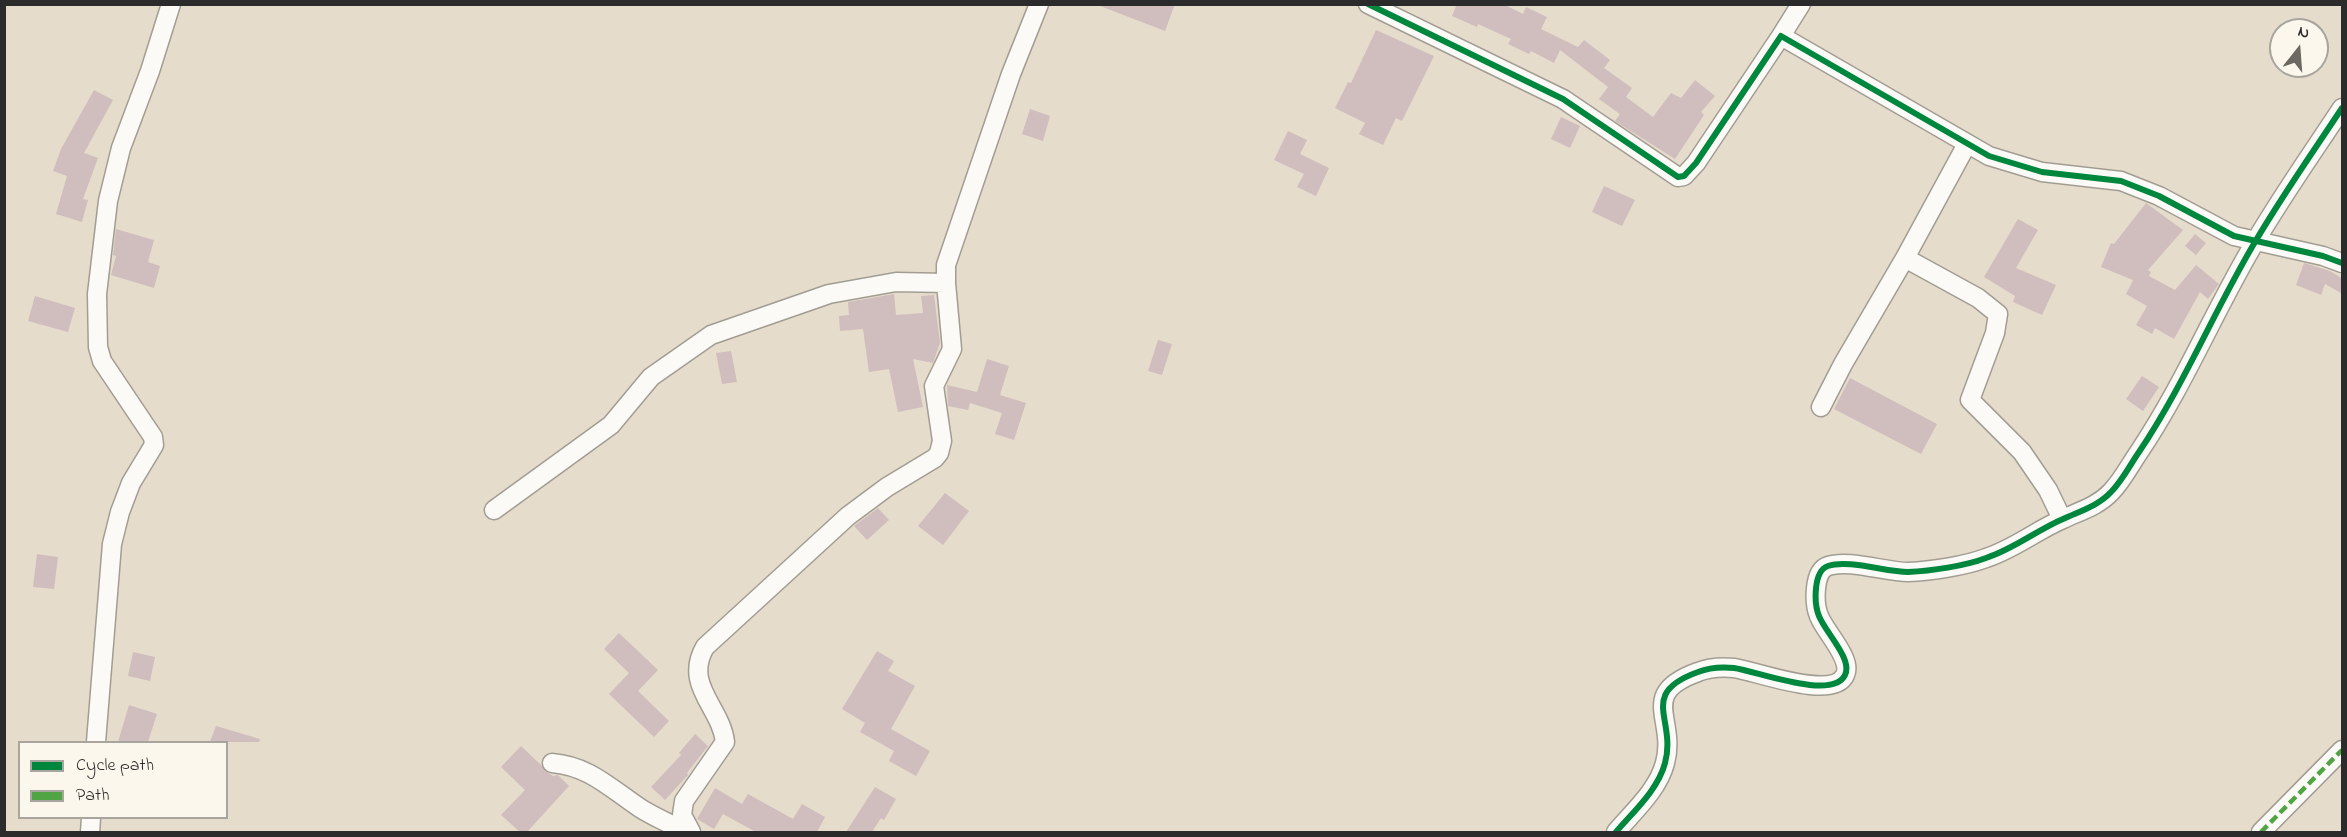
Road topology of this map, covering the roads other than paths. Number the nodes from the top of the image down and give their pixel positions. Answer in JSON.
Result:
{"nodes":[{"id":1,"x":171,"y":4,"type":"edge"},
{"id":2,"x":1039,"y":4,"type":"edge"},
{"id":3,"x":1368,"y":4,"type":"edge"},
{"id":4,"x":1802,"y":4,"type":"edge"},
{"id":5,"x":1781,"y":36,"type":"junction"},
{"id":6,"x":2343,"y":108,"type":"edge"},
{"id":7,"x":1967,"y":144,"type":"junction"},
{"id":8,"x":2255,"y":242,"type":"junction"},
{"id":9,"x":1905,"y":258,"type":"junction"},
{"id":10,"x":2343,"y":263,"type":"edge"},
{"id":11,"x":946,"y":283,"type":"junction"},
{"id":12,"x":1821,"y":406,"type":"dead end"},
{"id":13,"x":494,"y":510,"type":"dead end"},
{"id":14,"x":2062,"y":519,"type":"junction"},
{"id":15,"x":96,"y":741,"type":"edge"},
{"id":16,"x":2343,"y":750,"type":"edge"},
{"id":17,"x":552,"y":763,"type":"dead end"},
{"id":18,"x":686,"y":832,"type":"edge"},
{"id":19,"x":691,"y":832,"type":"edge"},
{"id":20,"x":1616,"y":832,"type":"edge"},
{"id":21,"x":2261,"y":832,"type":"edge"}],
"edges":[{"from":1,"to":15,"type":"street"},
{"from":2,"to":11,"type":"street"},
{"from":3,"to":5,"type":"street"},
{"from":4,"to":5,"type":"street"},
{"from":5,"to":7,"type":"street"},
{"from":6,"to":8,"type":"street"},
{"from":7,"to":8,"type":"street"},
{"from":7,"to":9,"type":"street"},
{"from":8,"to":10,"type":"street"},
{"from":8,"to":14,"type":"street"},
{"from":9,"to":12,"type":"street"},
{"from":9,"to":14,"type":"street"},
{"from":11,"to":13,"type":"street"},
{"from":11,"to":19,"type":"street"},
{"from":14,"to":20,"type":"street"},
{"from":16,"to":21,"type":"street"},
{"from":17,"to":18,"type":"street"}]}
